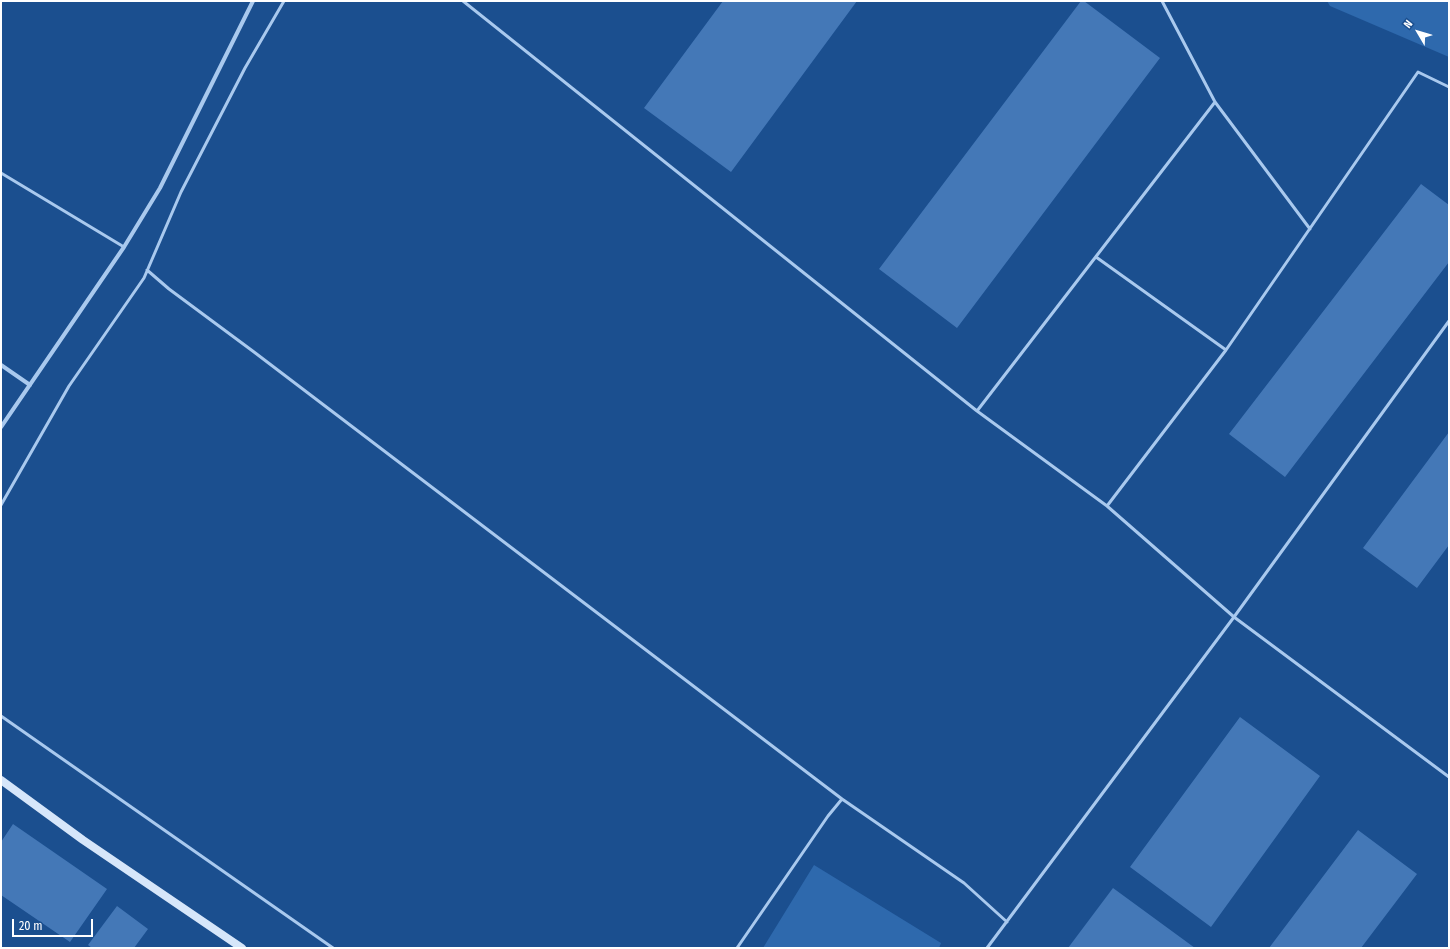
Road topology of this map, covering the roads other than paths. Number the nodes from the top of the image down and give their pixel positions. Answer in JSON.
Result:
{"nodes":[{"id":1,"x":253,"y":1,"type":"edge"},
{"id":2,"x":284,"y":1,"type":"edge"},
{"id":3,"x":463,"y":1,"type":"edge"},
{"id":4,"x":1162,"y":1,"type":"edge"},
{"id":5,"x":1449,"y":87,"type":"edge"},
{"id":6,"x":1215,"y":102,"type":"junction"},
{"id":7,"x":1,"y":173,"type":"edge"},
{"id":8,"x":1310,"y":229,"type":"junction"},
{"id":9,"x":124,"y":247,"type":"junction"},
{"id":10,"x":1096,"y":257,"type":"junction"},
{"id":11,"x":147,"y":270,"type":"junction"},
{"id":12,"x":1449,"y":321,"type":"edge"},
{"id":13,"x":1226,"y":350,"type":"junction"},
{"id":14,"x":1,"y":365,"type":"edge"},
{"id":15,"x":30,"y":385,"type":"junction"},
{"id":16,"x":977,"y":411,"type":"junction"},
{"id":17,"x":1,"y":427,"type":"edge"},
{"id":18,"x":1,"y":505,"type":"edge"},
{"id":19,"x":1107,"y":506,"type":"junction"},
{"id":20,"x":1234,"y":617,"type":"junction"},
{"id":21,"x":1,"y":716,"type":"edge"},
{"id":22,"x":1449,"y":777,"type":"edge"},
{"id":23,"x":1,"y":780,"type":"edge"},
{"id":24,"x":842,"y":800,"type":"junction"},
{"id":25,"x":1007,"y":922,"type":"junction"},
{"id":26,"x":242,"y":948,"type":"edge"},
{"id":27,"x":333,"y":948,"type":"edge"},
{"id":28,"x":737,"y":948,"type":"edge"},
{"id":29,"x":987,"y":948,"type":"edge"}],
"edges":[{"from":1,"to":9,"type":"street"},
{"from":2,"to":11,"type":"lane"},
{"from":3,"to":16,"type":"lane"},
{"from":4,"to":6,"type":"lane"},
{"from":5,"to":8,"type":"lane"},
{"from":6,"to":8,"type":"lane"},
{"from":6,"to":10,"type":"lane"},
{"from":7,"to":9,"type":"lane"},
{"from":8,"to":13,"type":"lane"},
{"from":9,"to":15,"type":"street"},
{"from":10,"to":13,"type":"lane"},
{"from":10,"to":16,"type":"lane"},
{"from":11,"to":18,"type":"lane"},
{"from":11,"to":24,"type":"lane"},
{"from":12,"to":20,"type":"lane"},
{"from":13,"to":19,"type":"lane"},
{"from":14,"to":15,"type":"street"},
{"from":15,"to":17,"type":"street"},
{"from":16,"to":19,"type":"lane"},
{"from":19,"to":20,"type":"lane"},
{"from":20,"to":22,"type":"lane"},
{"from":20,"to":25,"type":"lane"},
{"from":21,"to":27,"type":"lane"},
{"from":23,"to":26,"type":"street"},
{"from":24,"to":25,"type":"lane"},
{"from":24,"to":28,"type":"lane"},
{"from":25,"to":29,"type":"lane"}]}
